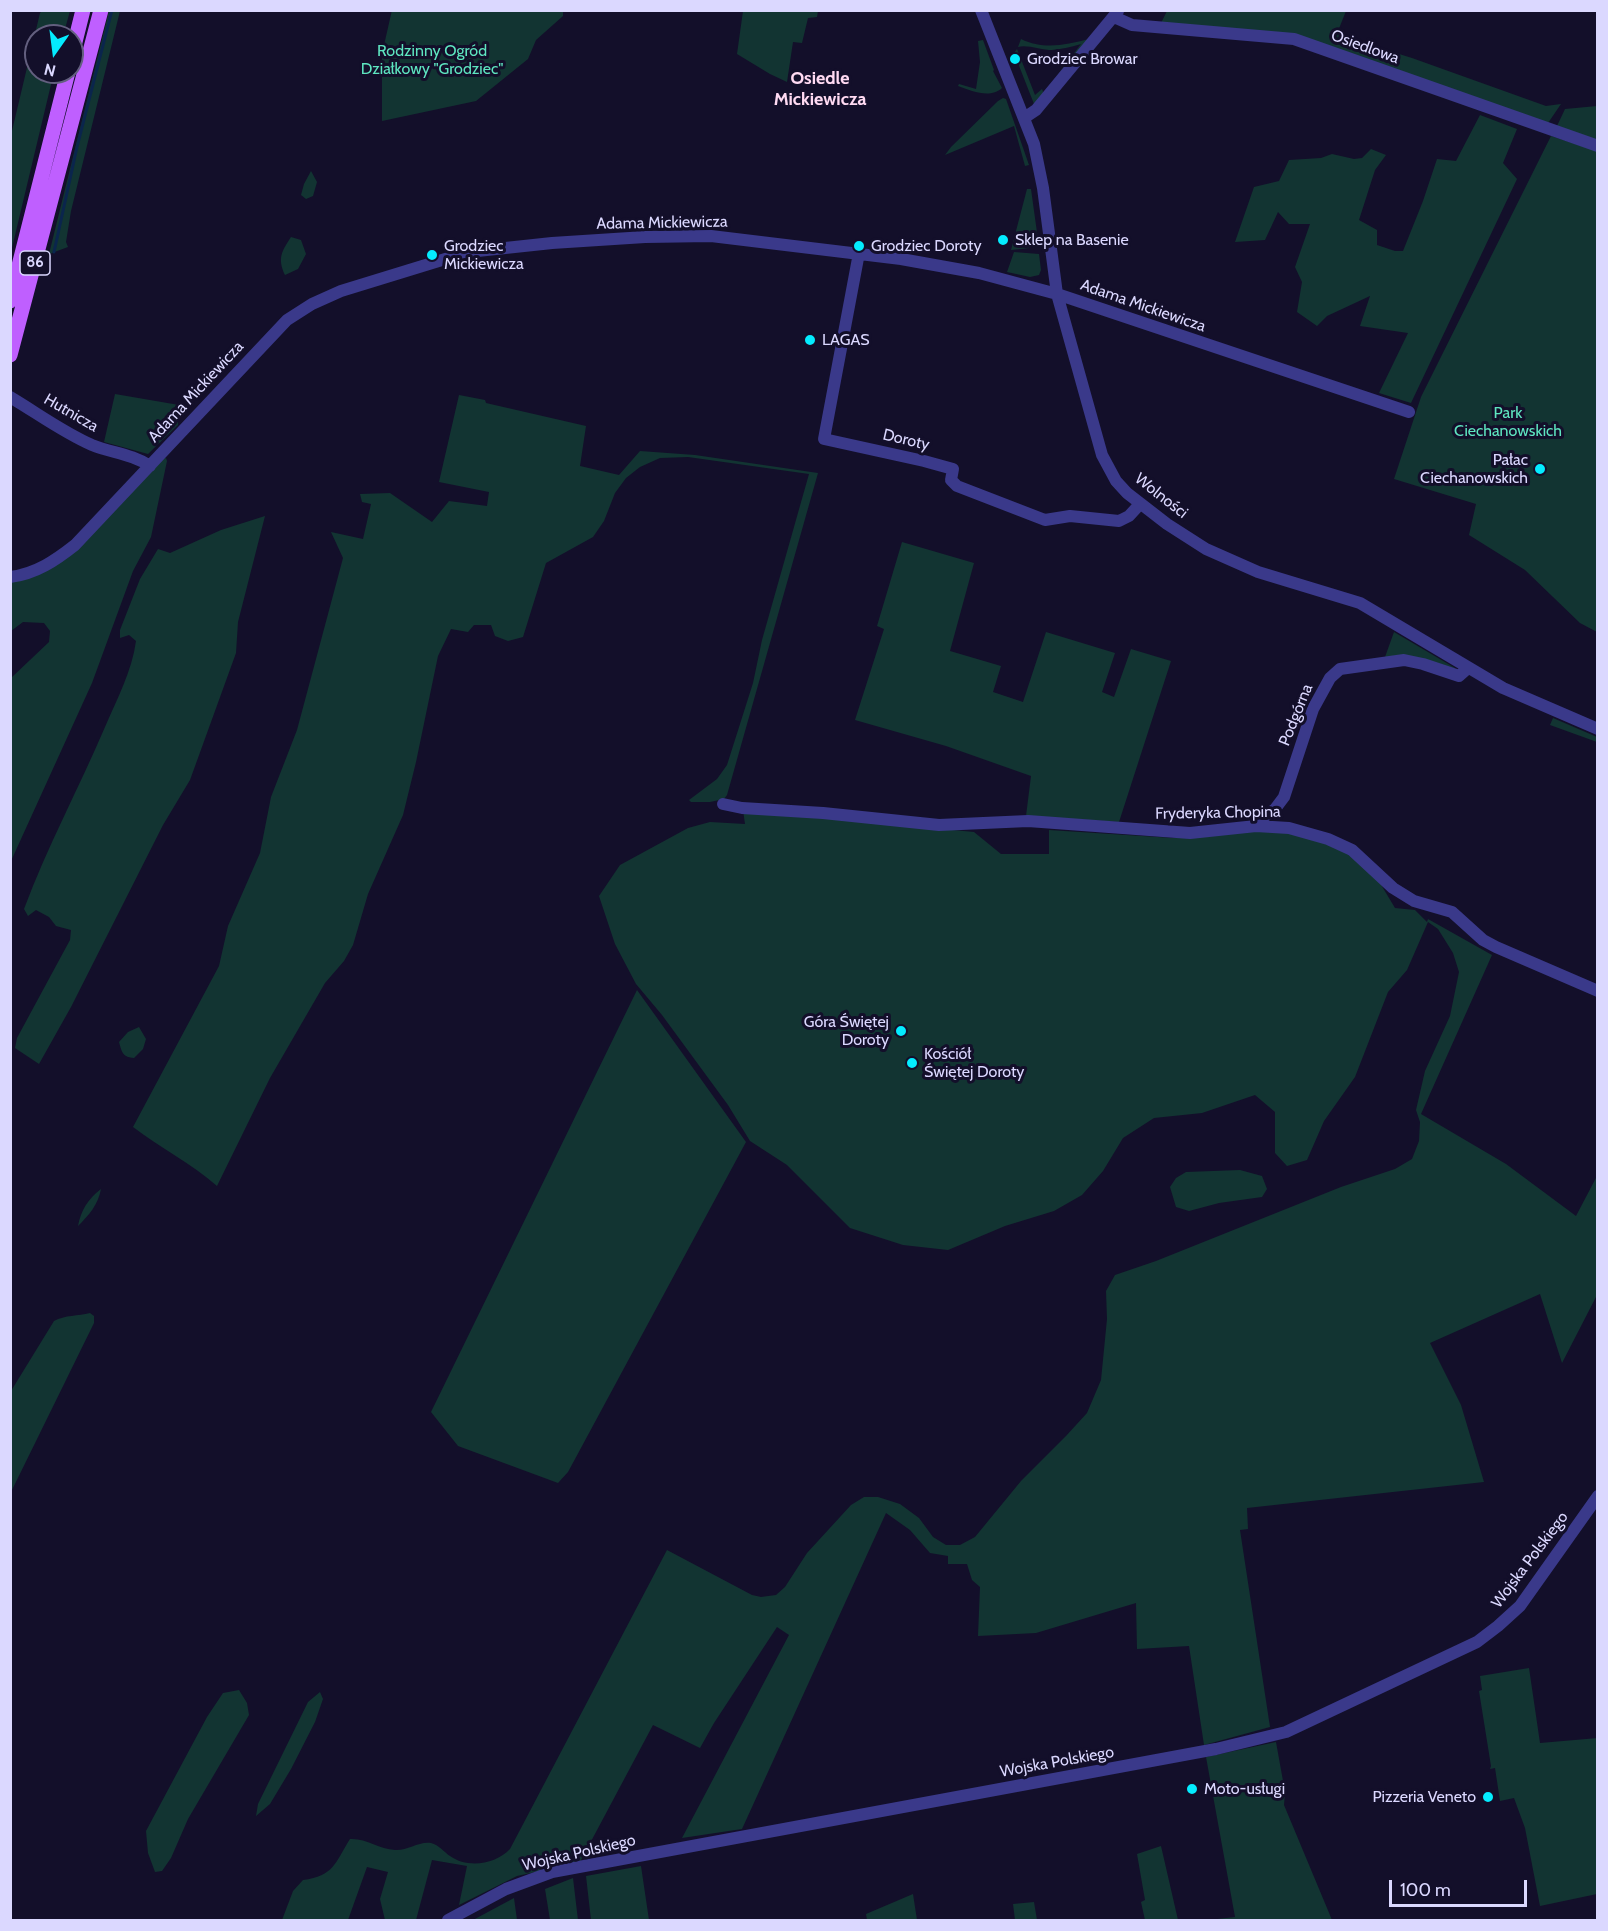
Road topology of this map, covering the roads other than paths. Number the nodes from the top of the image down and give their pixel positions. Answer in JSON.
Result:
{"nodes":[{"id":1,"x":101,"y":10,"type":"edge"},
{"id":2,"x":981,"y":10,"type":"edge"},
{"id":3,"x":1116,"y":14,"type":"edge"},
{"id":4,"x":65,"y":84,"type":"edge"},
{"id":5,"x":1024,"y":118,"type":"junction"},
{"id":6,"x":1598,"y":146,"type":"edge"},
{"id":7,"x":860,"y":253,"type":"junction"},
{"id":8,"x":1057,"y":294,"type":"junction"},
{"id":9,"x":10,"y":301,"type":"edge"},
{"id":10,"x":10,"y":355,"type":"edge"},
{"id":11,"x":10,"y":397,"type":"edge"},
{"id":12,"x":1408,"y":412,"type":"dead end"},
{"id":13,"x":150,"y":466,"type":"junction"},
{"id":14,"x":1140,"y":504,"type":"junction"},
{"id":15,"x":10,"y":577,"type":"edge"},
{"id":16,"x":1468,"y":668,"type":"junction"},
{"id":17,"x":1598,"y":729,"type":"edge"},
{"id":18,"x":723,"y":804,"type":"dead end"},
{"id":19,"x":1256,"y":826,"type":"junction"},
{"id":20,"x":1598,"y":991,"type":"edge"},
{"id":21,"x":1598,"y":1496,"type":"edge"},
{"id":22,"x":448,"y":1920,"type":"edge"}],
"edges":[{"from":1,"to":10,"type":"main road","number":"86"},
{"from":2,"to":5,"type":"street","name":"Wolności"},
{"from":3,"to":5,"type":"street"},
{"from":3,"to":6,"type":"street","name":"Osiedlowa"},
{"from":4,"to":9,"type":"main road","number":"86"},
{"from":5,"to":8,"type":"street","name":"Wolności"},
{"from":7,"to":8,"type":"street","name":"Adama Mickiewicza"},
{"from":7,"to":13,"type":"street","name":"Adama Mickiewicza"},
{"from":7,"to":14,"type":"street","name":"Doroty"},
{"from":8,"to":12,"type":"street","name":"Adama Mickiewicza"},
{"from":8,"to":14,"type":"street","name":"Wolności"},
{"from":11,"to":13,"type":"street","name":"Hutnicza"},
{"from":13,"to":15,"type":"street","name":"Adama Mickiewicza"},
{"from":14,"to":16,"type":"street","name":"Wolności"},
{"from":16,"to":17,"type":"street","name":"Wolności"},
{"from":16,"to":19,"type":"street","name":"Podgórna"},
{"from":18,"to":19,"type":"street","name":"Fryderyka Chopina"},
{"from":19,"to":20,"type":"street","name":"Fryderyka Chopina"},
{"from":21,"to":22,"type":"street","name":"Wojska Polskiego"}]}
